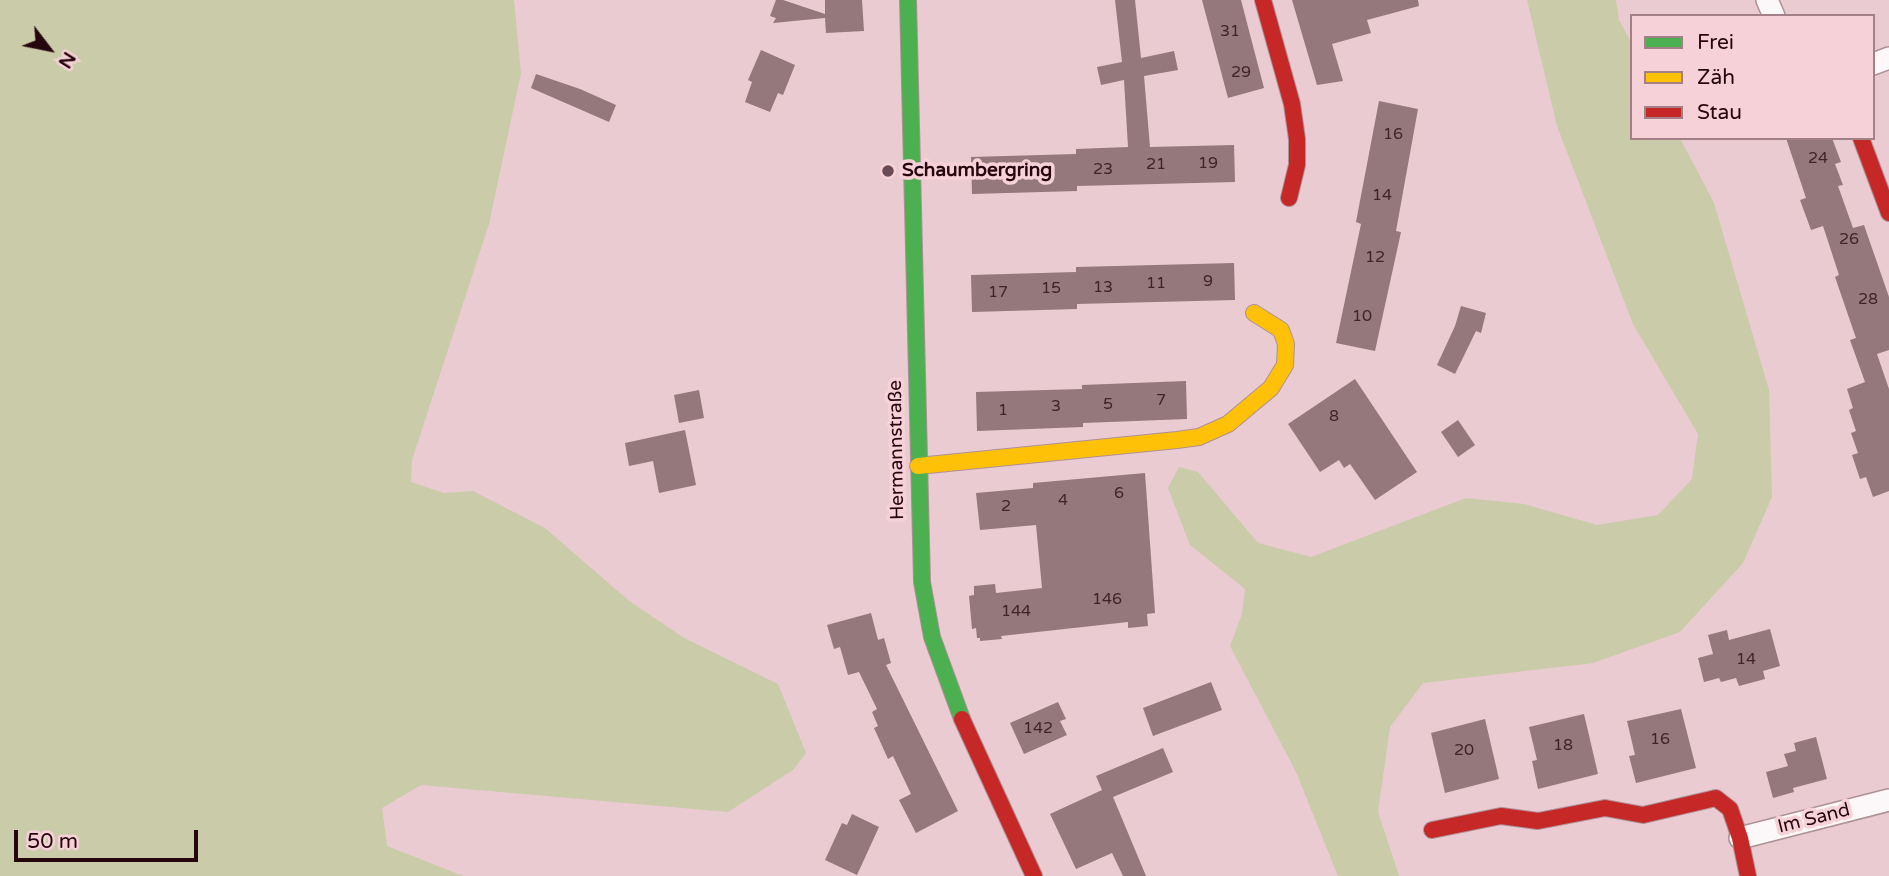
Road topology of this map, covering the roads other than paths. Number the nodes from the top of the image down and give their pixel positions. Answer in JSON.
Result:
{"nodes":[{"id":1,"x":908,"y":0,"type":"edge"},
{"id":2,"x":1263,"y":0,"type":"edge"},
{"id":3,"x":1862,"y":140,"type":"edge"},
{"id":4,"x":1289,"y":198,"type":"dead end"},
{"id":5,"x":1889,"y":213,"type":"edge"},
{"id":6,"x":1254,"y":313,"type":"dead end"},
{"id":7,"x":918,"y":466,"type":"junction"},
{"id":8,"x":1889,"y":800,"type":"edge"},
{"id":9,"x":1432,"y":830,"type":"dead end"},
{"id":10,"x":1740,"y":838,"type":"junction"},
{"id":11,"x":1034,"y":876,"type":"edge"},
{"id":12,"x":1748,"y":876,"type":"edge"}],
"edges":[{"from":1,"to":7,"type":"street","name":"Hermannstraße"},
{"from":2,"to":4,"type":"street"},
{"from":3,"to":5,"type":"street"},
{"from":6,"to":7,"type":"street"},
{"from":7,"to":11,"type":"street","name":"Hermannstraße"},
{"from":8,"to":10,"type":"street","name":"Im Sand"},
{"from":9,"to":10,"type":"street"},
{"from":10,"to":12,"type":"street"}]}
